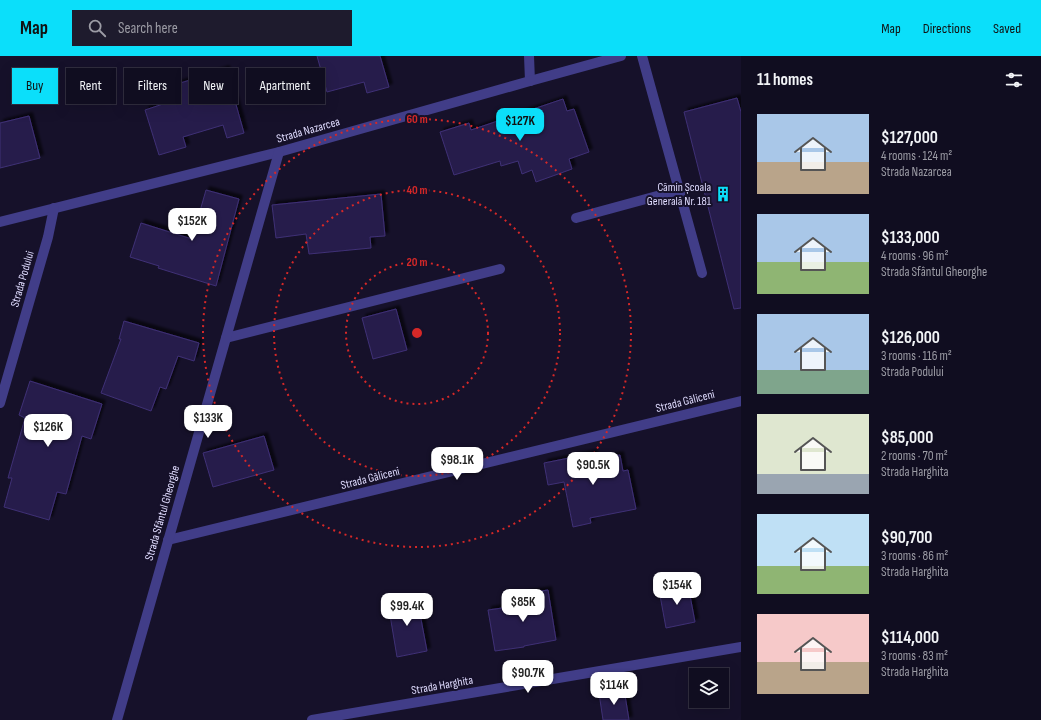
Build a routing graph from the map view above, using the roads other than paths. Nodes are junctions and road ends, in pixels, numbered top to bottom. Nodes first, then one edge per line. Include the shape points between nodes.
1 (529, 56) edge
2 (621, 56) edge
3 (642, 56) edge
4 (530, 81) junction
5 (279, 152) junction
6 (679, 190) junction
7 (54, 208) junction
8 (576, 218) dead end
9 (0, 222) edge
10 (500, 268) dead end
11 (702, 273) dead end
12 (226, 338) junction
13 (741, 401) edge
14 (0, 402) edge
15 (168, 540) junction
16 (741, 647) edge
17 (117, 720) edge
18 (312, 720) edge

1 - 4 street
2 - 4 street, Strada Nazarcea
3 - 6 street
4 - 5 street, Strada Nazarcea
5 - 7 street, Strada Nazarcea
5 - 12 street, Strada Sfântul Gheorghe
6 - 8 street
6 - 11 street
7 - 9 street, Strada Nazarcea
7 - 14 street, Strada Podului
10 - 12 street
12 - 15 street, Strada Sfântul Gheorghe
13 - 15 street, Strada Găliceni
15 - 17 street, Strada Sfântul Gheorghe
16 - 18 street, Strada Harghita

